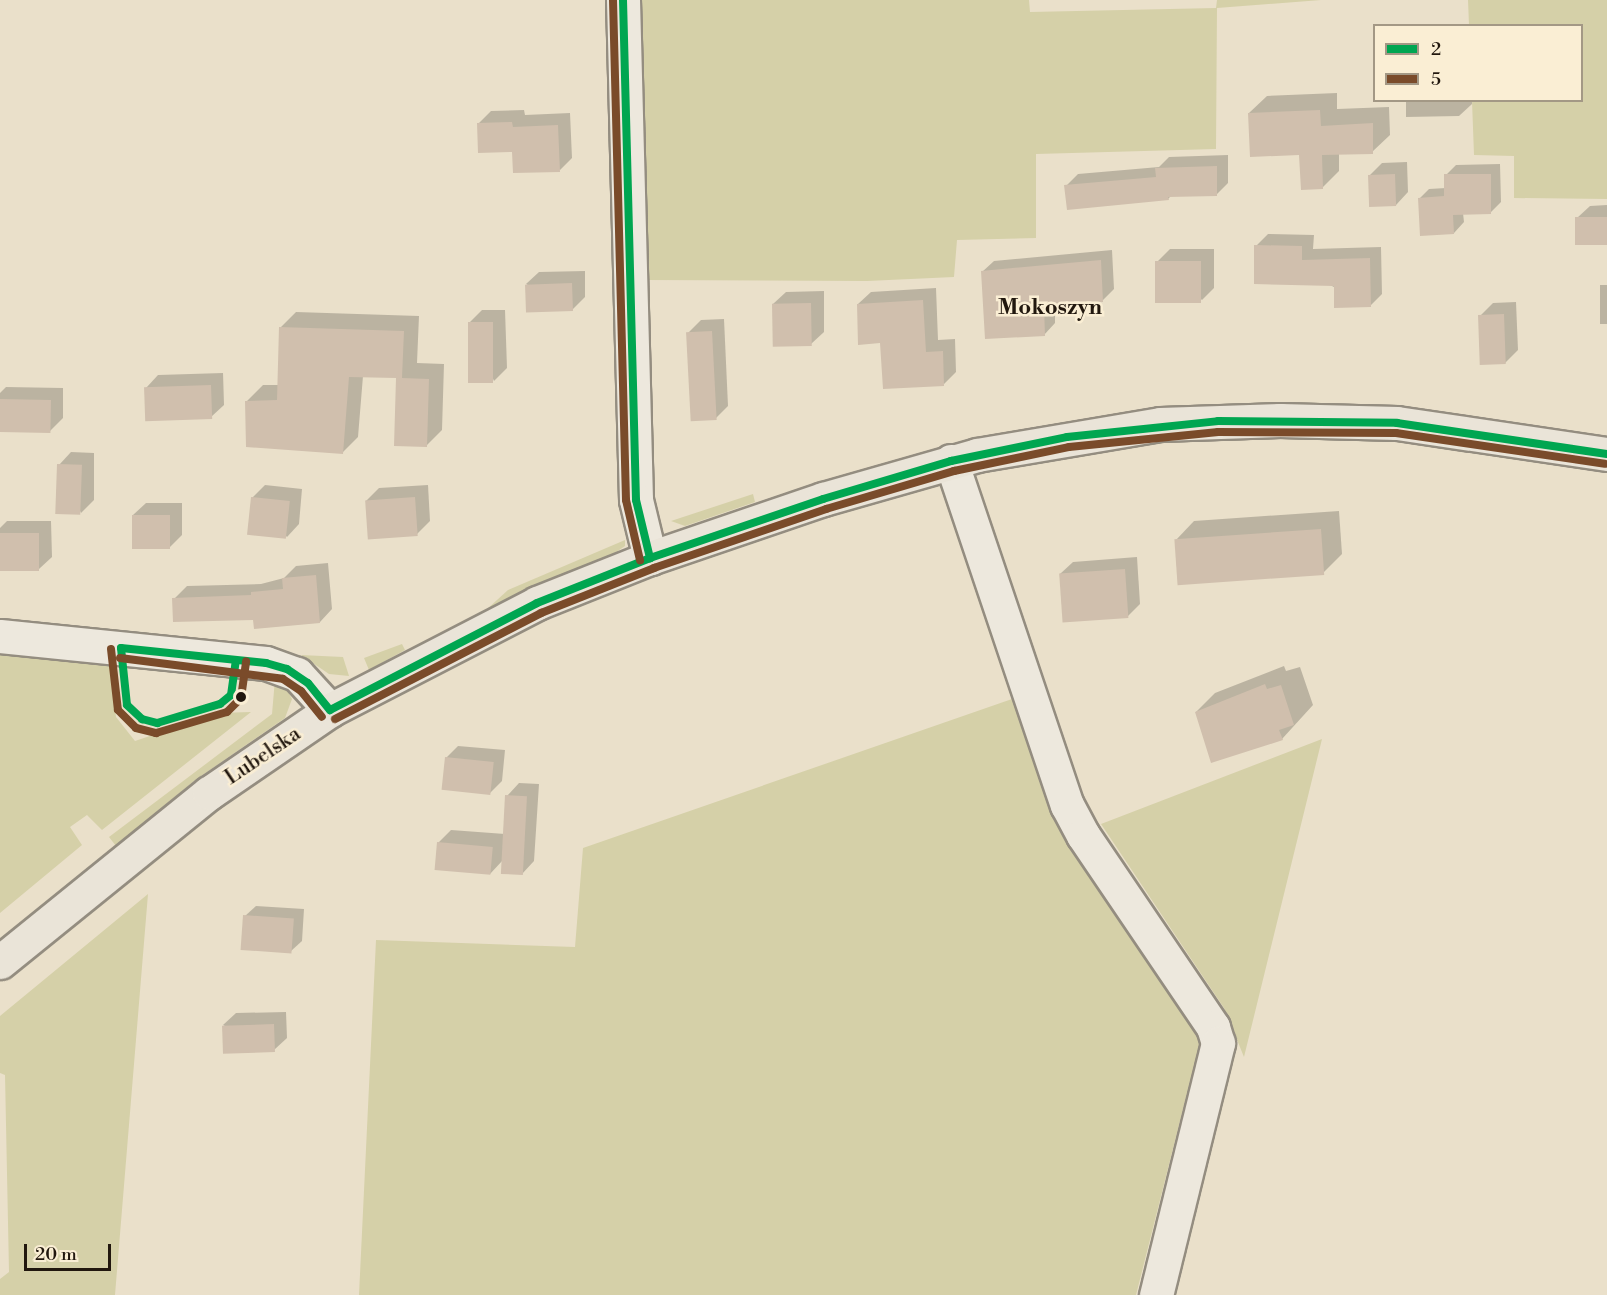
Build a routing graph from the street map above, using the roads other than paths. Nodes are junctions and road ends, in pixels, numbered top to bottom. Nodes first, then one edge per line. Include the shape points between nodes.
1 (623, 0) edge
2 (1607, 454) edge
3 (951, 461) junction
4 (650, 558) junction
5 (0, 636) edge
6 (330, 710) junction
7 (0, 962) edge
8 (1156, 1295) edge

1 - 4 street via 636,500
2 - 3 main road, Lubelska via 1397,423 1229,420 1160,424 1067,437
3 - 4 main road, Lubelska via 823,499
3 - 8 street via 1067,805 1083,835 1213,1027 1218,1043
4 - 6 main road, Lubelska via 537,603
5 - 6 street via 266,663 297,674
6 - 7 main road, Lubelska via 209,793

